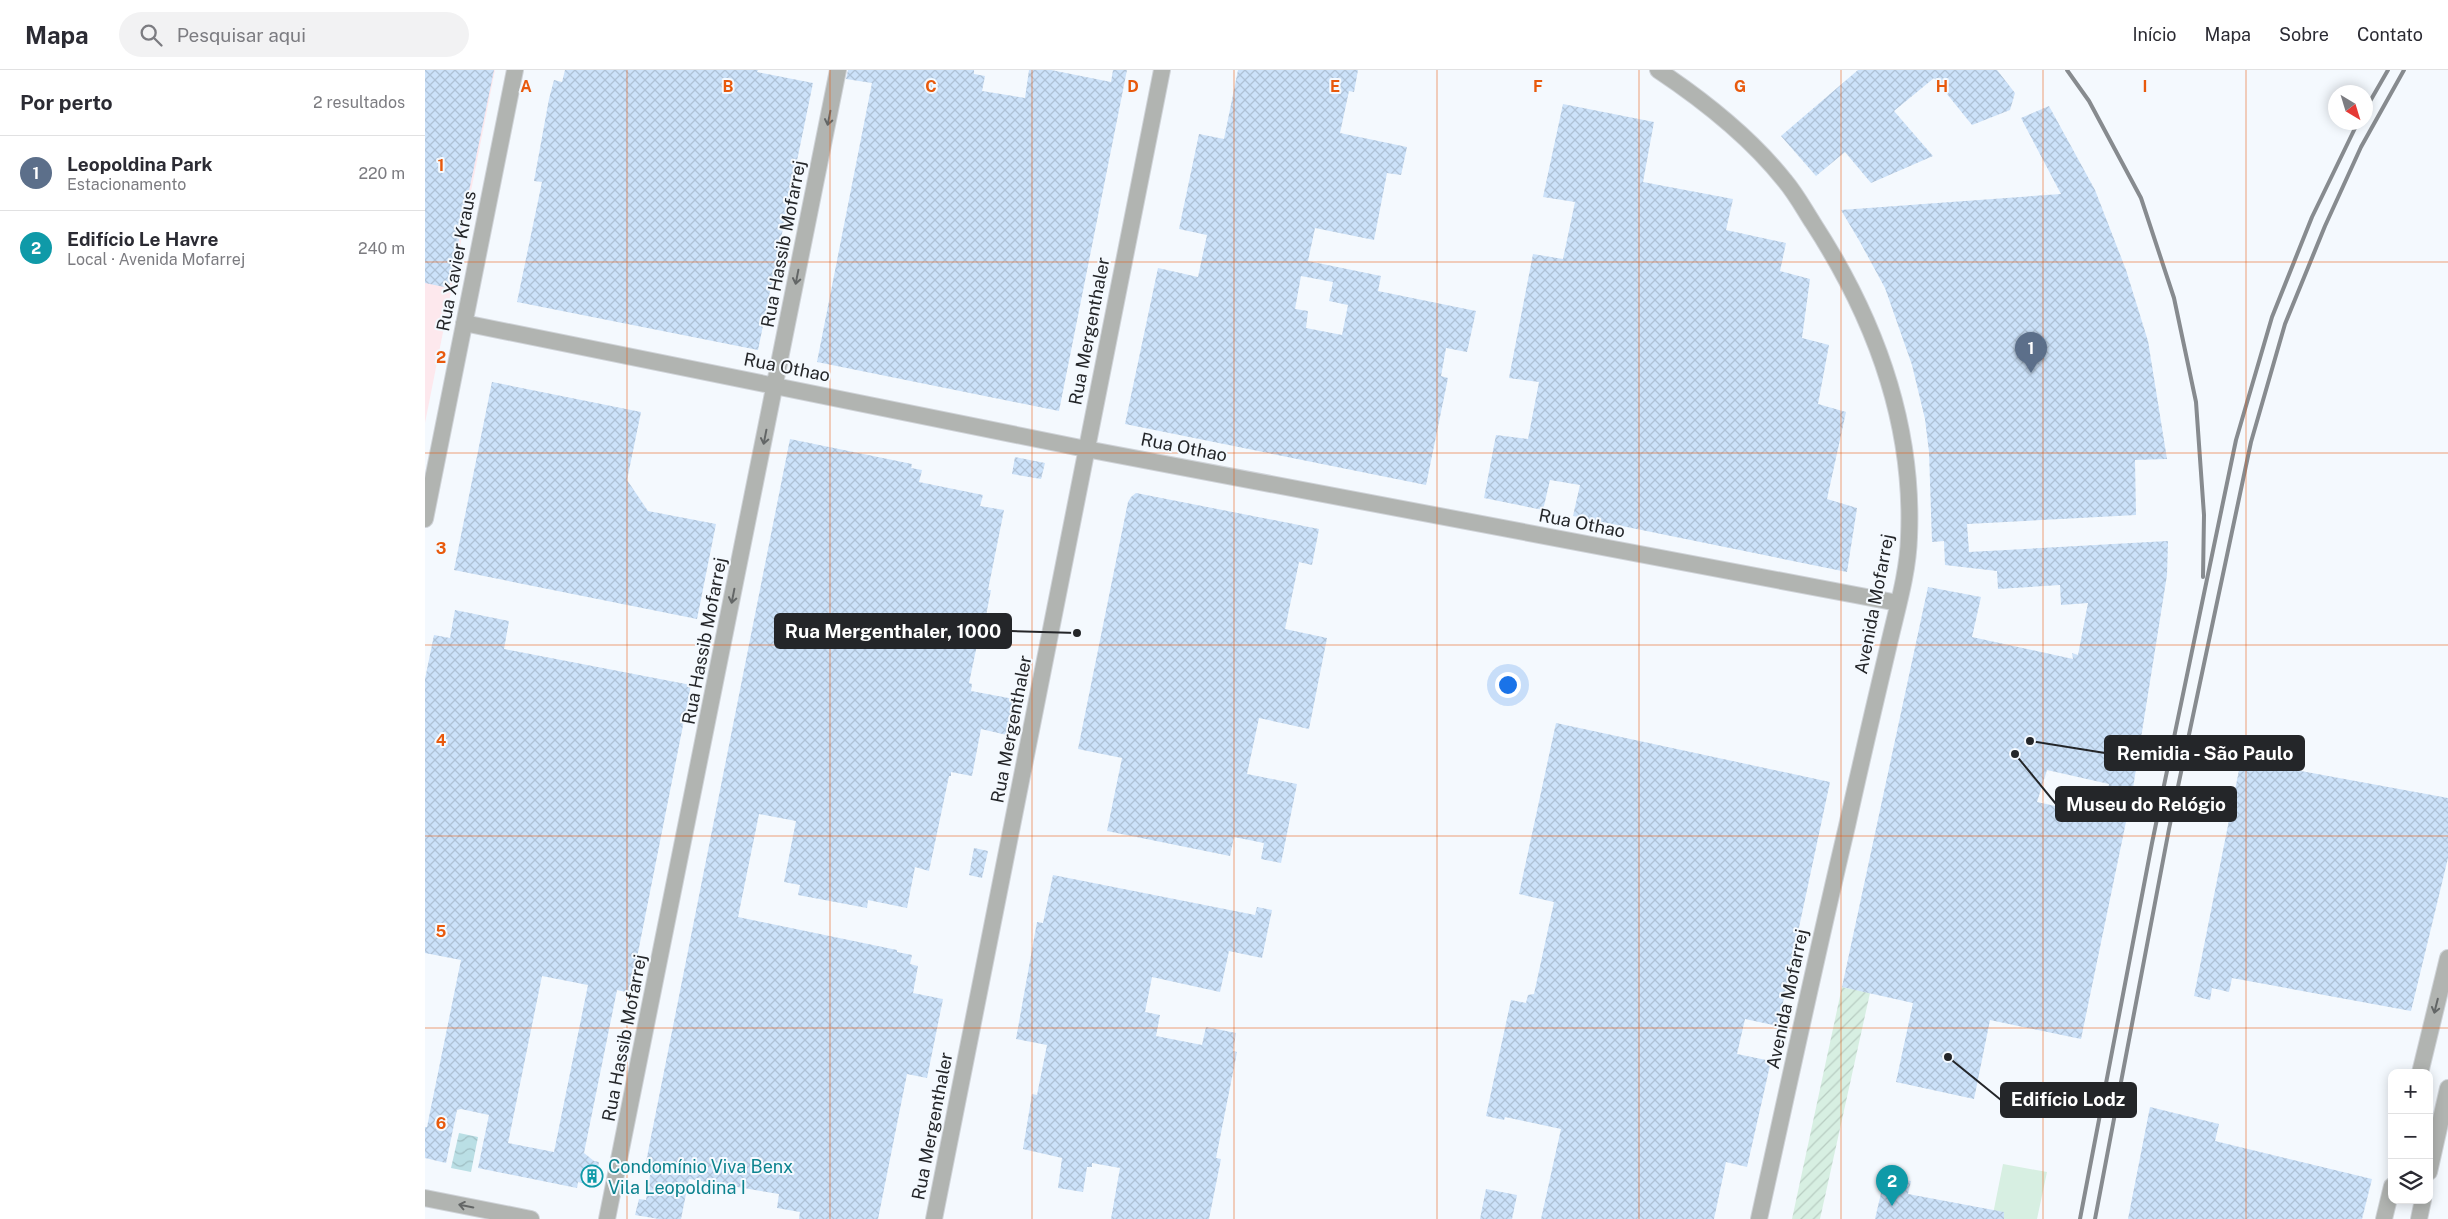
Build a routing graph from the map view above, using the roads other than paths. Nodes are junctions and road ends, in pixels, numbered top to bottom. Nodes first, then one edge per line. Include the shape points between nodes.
1 (515, 70) edge
2 (838, 70) edge
3 (1162, 70) edge
4 (1658, 70) edge
5 (464, 324) junction
6 (776, 386) junction
7 (1086, 449) junction
8 (425, 519) edge
9 (1898, 603) junction
10 (2448, 958) edge
11 (2421, 1069) edge
12 (2448, 1088) edge
13 (2432, 1159) edge
14 (425, 1198) edge
15 (2388, 1202) edge
16 (2422, 1204) edge
17 (531, 1219) edge
18 (607, 1219) edge
19 (934, 1219) edge
20 (1759, 1219) edge
21 (2384, 1219) edge
22 (2419, 1219) edge

1 - 5 street, Rua Xavier Kraus
2 -> 6 street, Rua Hassib Mofarrej
3 - 7 street, Rua Mergenthaler
4 - 9 street, Avenida Mofarrej via 1734,130 1786,182 1841,265 1861,308 1899,414 1907,470 1909,538
5 - 6 street, Rua Othao
5 - 8 street, Rua Xavier Kraus
6 - 7 street, Rua Othao
6 -> 18 street, Rua Hassib Mofarrej
7 - 9 street, Rua Othao
7 - 19 street, Rua Mergenthaler
9 - 20 street, Avenida Mofarrej
10 -> 11 street
12 - 13 street
17 -> 14 street
15 - 21 street
16 - 22 street

